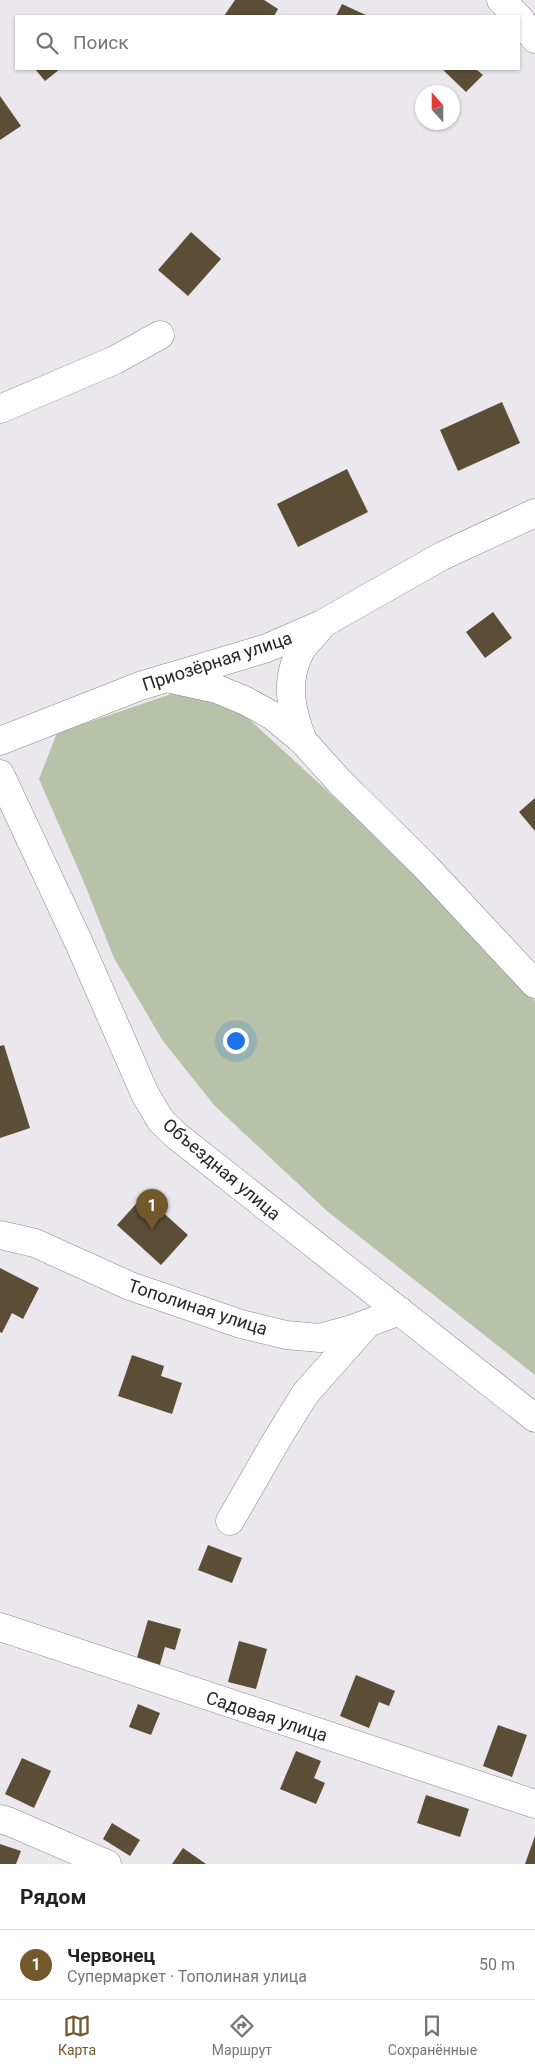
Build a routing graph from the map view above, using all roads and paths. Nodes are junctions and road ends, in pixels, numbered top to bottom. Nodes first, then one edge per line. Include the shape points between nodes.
1 (501, 0) edge
2 (516, 15) edge
3 (520, 20) edge
4 (535, 39) edge
5 (160, 335) dead end
6 (0, 409) edge
7 (535, 513) edge
8 (322, 624) junction
9 (166, 678) junction
10 (0, 741) edge
11 (303, 741) junction
12 (0, 774) edge
13 (535, 984) edge
14 (0, 1235) edge
15 (400, 1312) junction
16 (368, 1323) junction
17 (535, 1418) edge
18 (230, 1521) dead end
19 (0, 1627) edge
20 (535, 1804) edge
21 (0, 1820) edge
22 (107, 1864) edge

1 - 2 street
3 - 4 street
5 - 6 street via 115,360
7 - 8 street, Приозёрная улица via 442,556
8 - 9 street, Приозёрная улица via 267,648
8 - 11 street via 301,650 293,670 290,703
9 - 10 street, Приозёрная улица
9 - 11 street via 217,689 246,701 273,716
11 - 13 street
12 - 15 street, Объездная улица via 145,1094 161,1121
14 - 16 street, Тополиная улица via 36,1243 130,1286 241,1324 286,1335 320,1338
15 - 16 street, Тополиная улица
15 - 17 street, Объездная улица
16 - 18 street via 305,1394
19 - 20 street, Садовая улица
21 - 22 street

